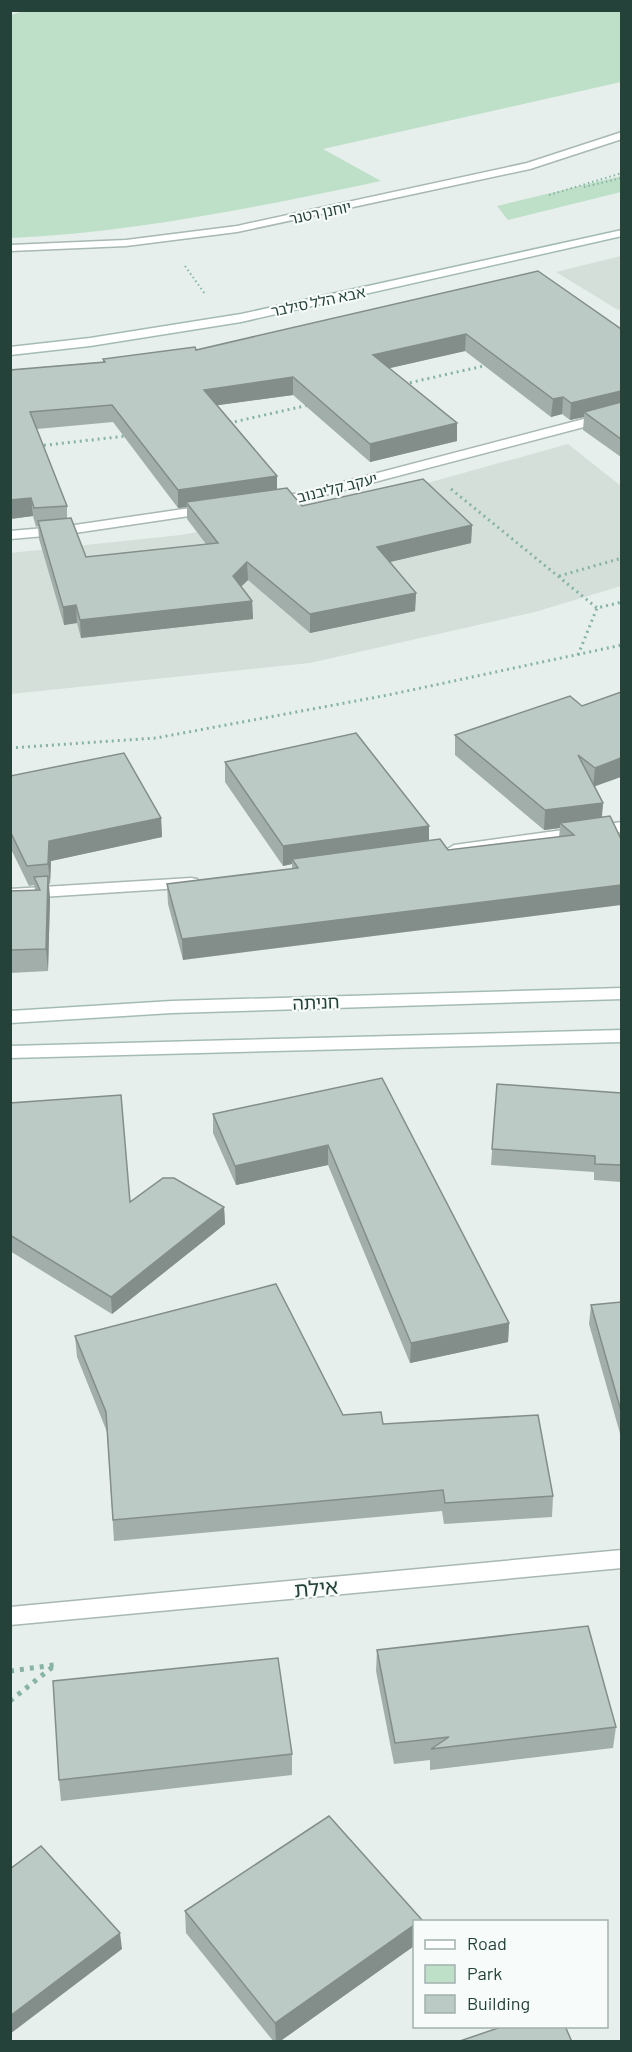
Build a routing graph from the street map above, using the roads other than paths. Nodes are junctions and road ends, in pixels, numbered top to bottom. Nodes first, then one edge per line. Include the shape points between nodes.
1 (621, 135) edge
2 (621, 233) edge
3 (10, 248) edge
4 (10, 351) edge
5 (621, 413) edge
6 (254, 503) edge
7 (219, 508) edge
8 (10, 535) edge
9 (621, 827) edge
10 (435, 852) edge
11 (212, 882) edge
12 (10, 894) edge
13 (621, 993) edge
14 (10, 1017) edge
15 (621, 1036) edge
16 (10, 1052) edge
17 (621, 1559) edge
18 (10, 1616) edge

1 - 3 street, יוחנן רטנר via 530,166 237,229 126,243
2 - 4 street, אבא הלל סילבר via 241,318
5 - 6 street, יעקב קליבנוב via 301,497
7 - 8 street
9 - 10 street
11 - 12 street
13 - 14 street, חניתה via 172,1007
15 - 16 street
17 - 18 street, אילת

